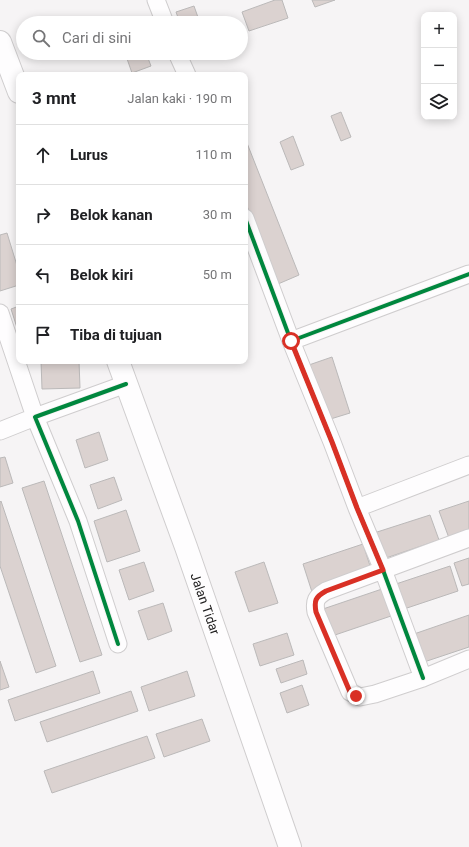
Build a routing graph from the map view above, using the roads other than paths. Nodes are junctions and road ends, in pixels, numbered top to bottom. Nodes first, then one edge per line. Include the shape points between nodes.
1 (156, 0) edge
2 (162, 16) edge
3 (0, 42) edge
4 (181, 60) edge
5 (186, 72) edge
6 (16, 84) edge
7 (248, 226) edge
8 (248, 258) edge
9 (263, 266) junction
10 (469, 274) edge
11 (0, 313) edge
12 (291, 341) junction
13 (16, 361) edge
14 (17, 364) edge
15 (119, 364) edge
16 (126, 384) junction
17 (35, 417) junction
18 (0, 431) edge
19 (469, 465) edge
20 (357, 508) junction
21 (469, 538) edge
22 (383, 570) junction
23 (118, 644) dead end
24 (469, 659) edge
25 (423, 678) junction
26 (290, 847) edge

1 - 2 street
3 - 6 main road
4 - 5 street
7 - 9 street
8 - 9 street
9 - 12 street
10 - 12 street
11 - 13 street
12 - 20 street
14 - 17 street
15 - 16 main road, Jalan Tidar
16 - 17 street
16 - 26 main road, Jalan Tidar via 186,547
17 - 18 street
17 - 23 street via 78,521
19 - 20 street
20 - 22 street
21 - 22 street
22 - 25 street
22 - 25 street via 320,594 315,603 316,612 350,692 364,697
24 - 25 street

